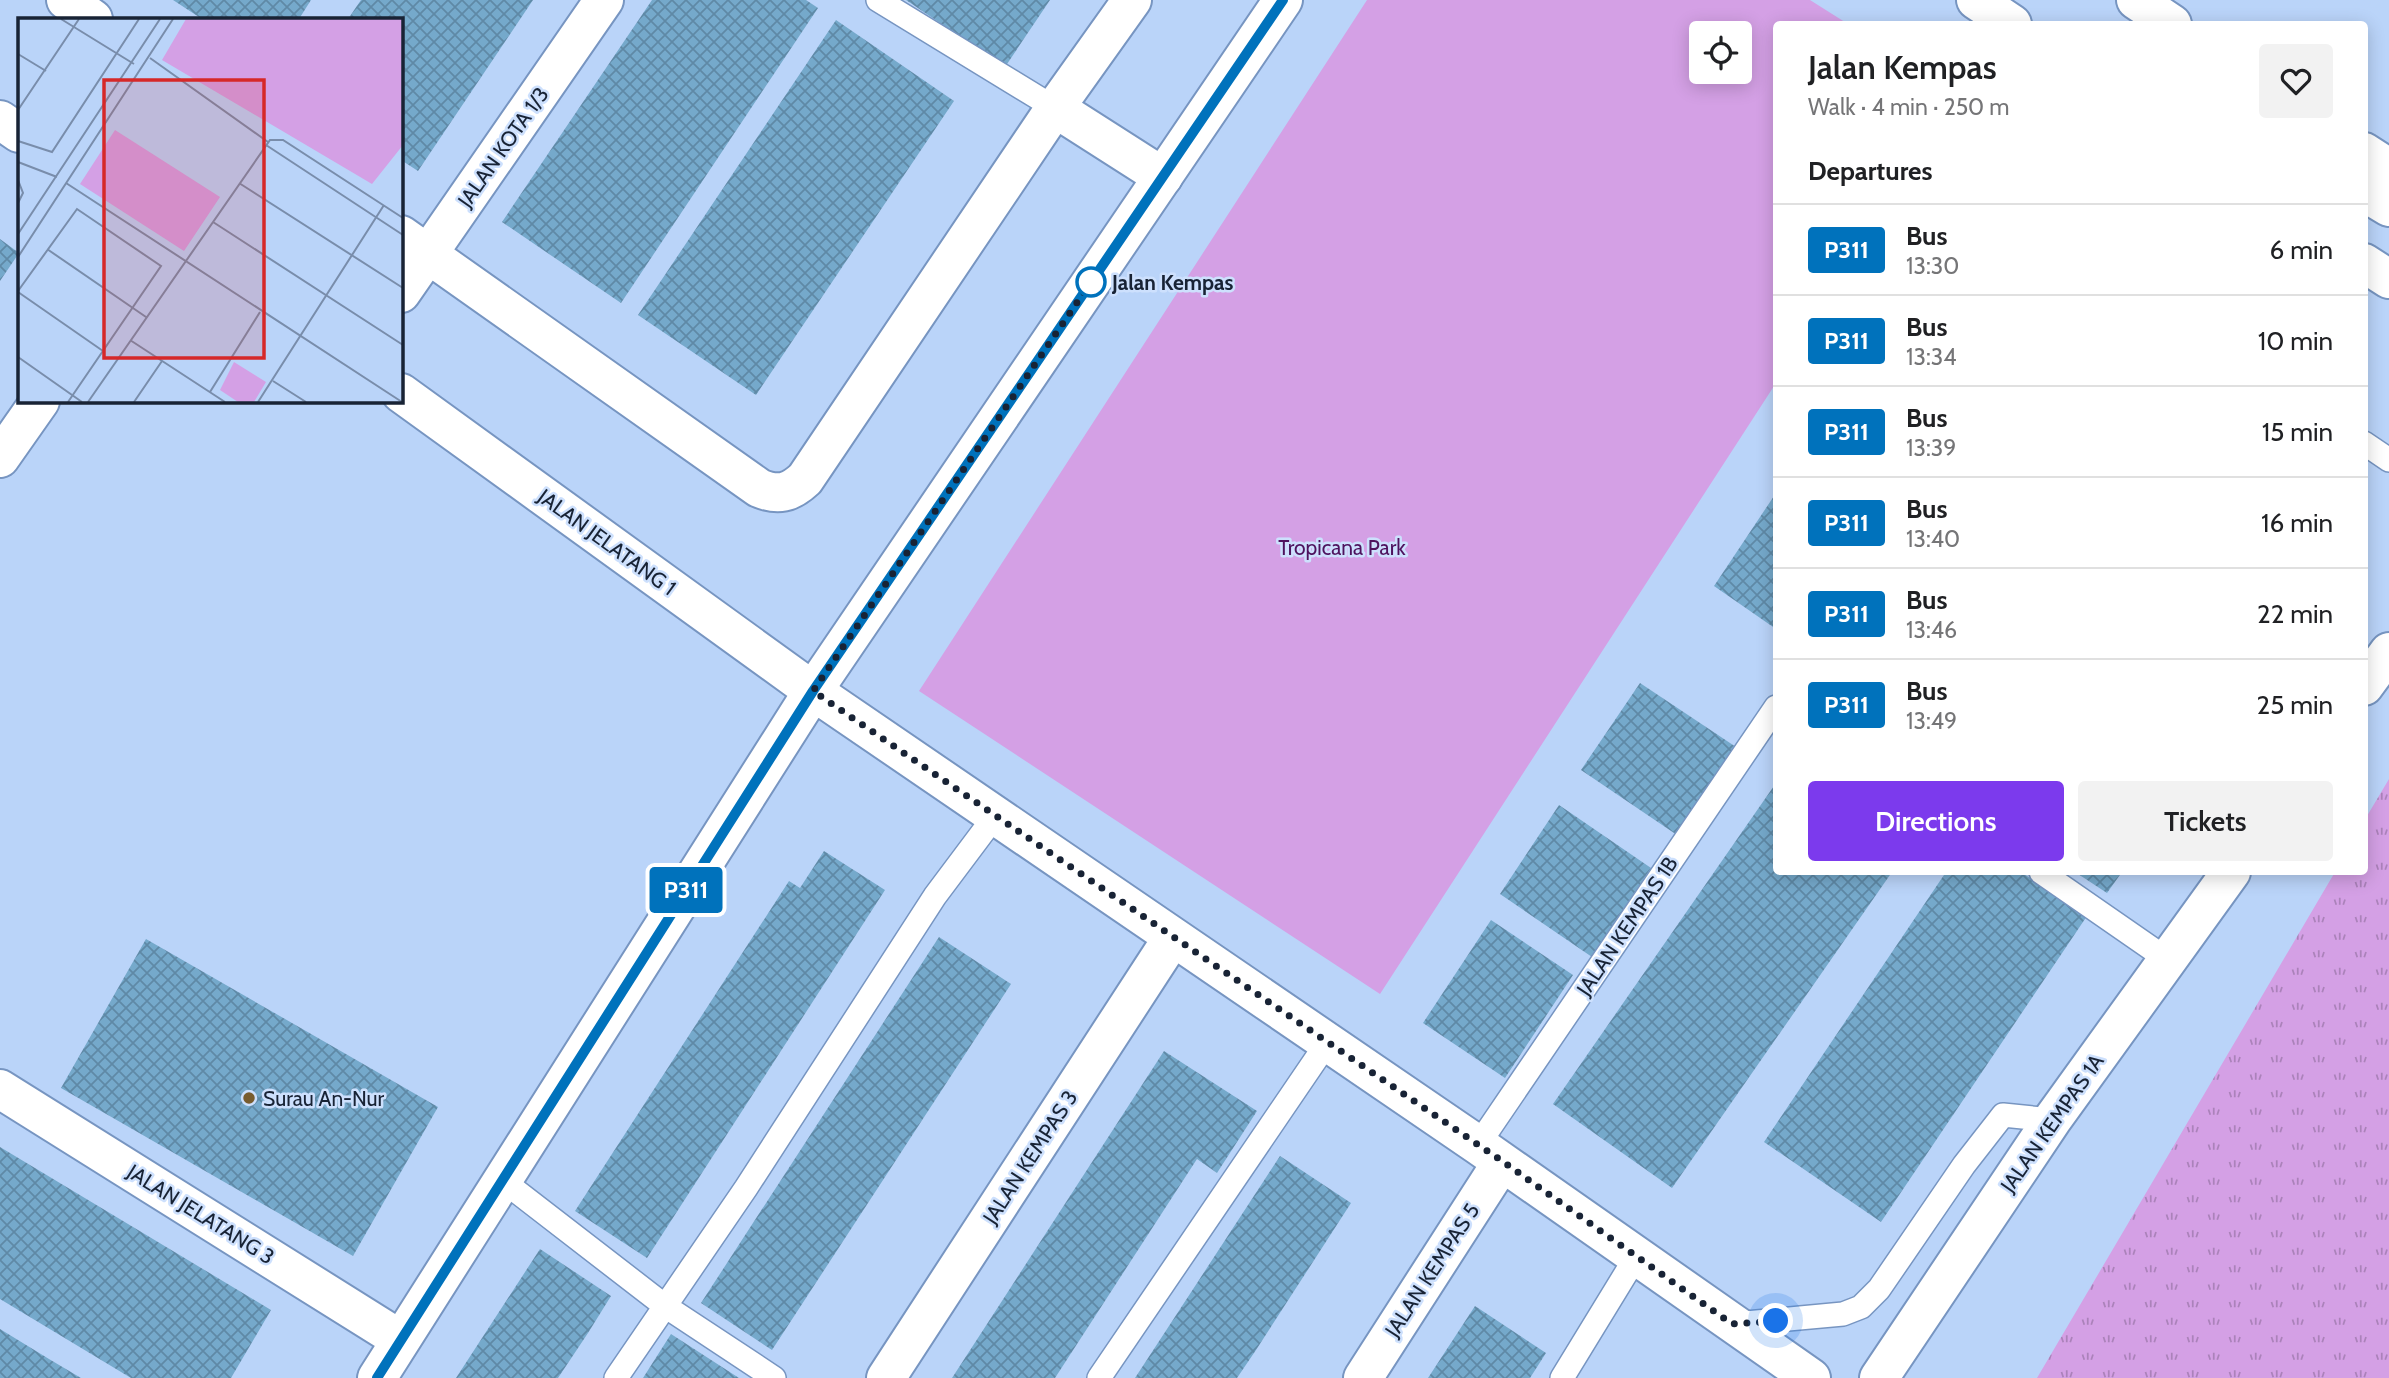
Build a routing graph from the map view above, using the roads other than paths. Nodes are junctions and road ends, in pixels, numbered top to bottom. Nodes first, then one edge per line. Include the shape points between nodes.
1 (66, 0) edge
2 (604, 0) edge
3 (878, 0) edge
4 (1132, 0) edge
5 (1283, 0) edge
6 (1976, 0) edge
7 (2136, 0) edge
8 (92, 18) edge
9 (2008, 21) edge
10 (2168, 21) edge
11 (1055, 107) junction
12 (0, 120) edge
13 (18, 132) edge
14 (2368, 155) edge
15 (2389, 168) edge
16 (1163, 177) junction
17 (2368, 194) edge
18 (2389, 207) edge
19 (414, 245) edge
20 (2368, 266) edge
21 (2389, 279) edge
22 (402, 289) edge
23 (402, 394) edge
24 (39, 402) edge
25 (2368, 446) edge
26 (0, 458) edge
27 (2389, 460) edge
28 (2389, 652) edge
29 (2368, 681) edge
30 (813, 691) junction
31 (1773, 712) edge
32 (995, 816) junction
33 (2045, 875) edge
34 (2229, 875) edge
35 (1173, 937) junction
36 (2168, 960) junction
37 (1327, 1043) junction
38 (0, 1089) edge
39 (2052, 1120) junction
40 (1490, 1153) junction
41 (502, 1180) junction
42 (1636, 1257) junction
43 (665, 1306) junction
44 (1732, 1324) junction
45 (401, 1340) junction
46 (377, 1378) edge
47 (616, 1378) edge
48 (774, 1378) edge
49 (886, 1378) edge
50 (1099, 1378) edge
51 (1363, 1378) edge
52 (1562, 1378) edge
53 (1811, 1378) edge
54 (1880, 1378) edge

1 - 8 street
2 - 19 street, JALAN KOTA 1/3
3 - 11 lane
4 - 11 street
5 - 16 street
6 - 9 street
7 - 10 street
11 - 16 street
11 - 19 street via 805,479 784,493 759,488
12 - 13 street
14 - 15 street
16 - 30 street
17 - 18 street
19 - 22 street, JALAN KOTA 1/3
20 - 21 street
23 - 30 street, JALAN JELATANG 1
24 - 26 street
25 - 27 lane
28 - 29 street
30 - 32 street, JALAN JELATANG 1
30 - 41 street
31 - 40 lane, JALAN KEMPAS 1B
32 - 35 street, JALAN JELATANG 1
32 - 43 lane via 935,896
33 - 36 lane
34 - 36 street, JALAN KEMPAS 1A
35 - 37 street, JALAN JELATANG 1
35 - 49 street, JALAN KEMPAS 3
36 - 39 street, JALAN KEMPAS 1A
37 - 40 street, JALAN JELATANG 1
37 - 50 lane
38 - 45 street, JALAN JELATANG 3
39 - 44 lane via 2003,1115 1879,1289 1861,1307 1820,1318
39 - 54 street, JALAN KEMPAS 1A
40 - 42 street, JALAN JELATANG 1
40 - 51 street, JALAN KEMPAS 5
41 - 43 lane
41 - 45 street
42 - 44 street, JALAN JELATANG 1
42 - 52 lane
43 - 47 lane
43 - 48 lane
44 - 53 street, JALAN JELATANG 1
45 - 46 street

